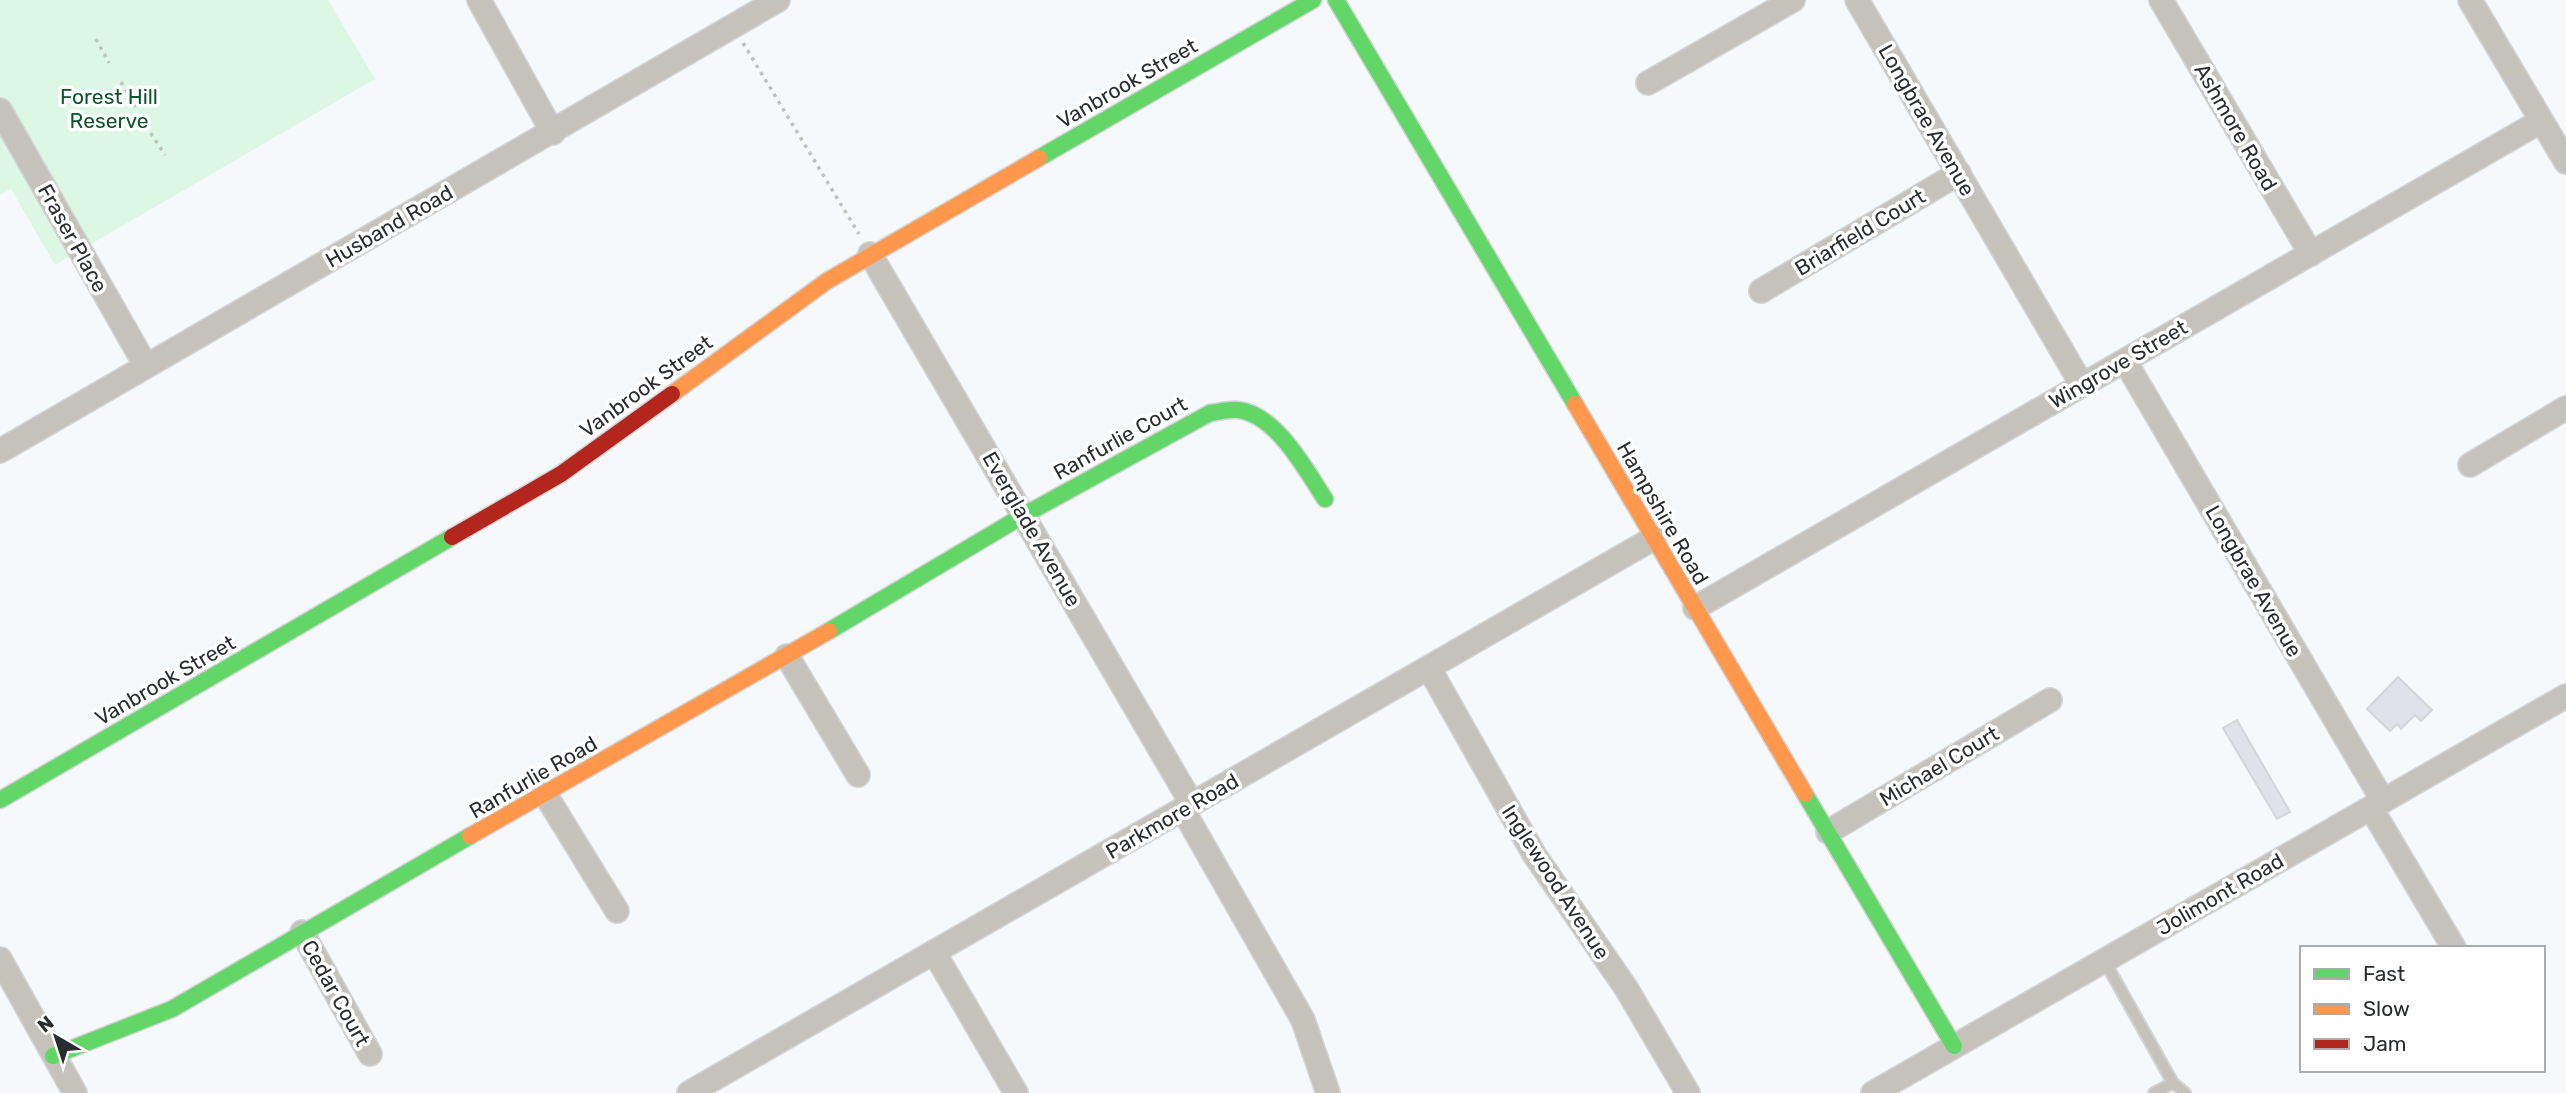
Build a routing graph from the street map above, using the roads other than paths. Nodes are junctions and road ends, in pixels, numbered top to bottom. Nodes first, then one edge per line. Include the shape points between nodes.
1 (479, 0) edge
2 (778, 0) edge
3 (1313, 0) edge
4 (1336, 0) edge
5 (1793, 0) edge
6 (1857, 0) edge
7 (2161, 0) edge
8 (2470, 0) edge
9 (1648, 83) dead end
10 (0, 110) edge
11 (2541, 121) junction
12 (553, 133) junction
13 (2566, 162) edge
14 (1959, 173) junction
15 (870, 254) junction
16 (2311, 254) junction
17 (1761, 291) dead end
18 (2125, 361) junction
19 (145, 366) junction
20 (2082, 385) junction
21 (2566, 408) edge
22 (0, 451) edge
23 (2470, 465) dead end
24 (1325, 499) dead end
25 (1024, 515) junction
26 (1654, 538) junction
27 (1695, 608) junction
28 (786, 656) junction
29 (1429, 668) junction
30 (2566, 696) edge
31 (2050, 700) dead end
32 (858, 775) dead end
33 (545, 794) junction
34 (0, 800) edge
35 (2377, 804) junction
36 (1187, 807) junction
37 (1828, 832) junction
38 (617, 911) dead end
39 (302, 932) junction
40 (2453, 946) edge
41 (934, 952) junction
42 (0, 959) edge
43 (2104, 960) junction
44 (1954, 1046) junction
45 (370, 1054) dead end
46 (53, 1056) junction
47 (2173, 1083) junction
48 (75, 1093) edge
49 (691, 1093) edge
50 (1016, 1093) edge
51 (1328, 1093) edge
52 (1688, 1093) edge
53 (1873, 1093) edge
54 (2154, 1093) edge
55 (2185, 1093) edge

1 - 12 street
2 - 12 street, Husband Road
3 - 15 street, Vanbrook Street
4 - 26 street, Hampshire Road
5 - 9 street
6 - 14 street, Longbrae Avenue
7 - 16 street, Ashmore Road
8 - 11 street
10 - 19 street, Fraser Place
11 - 13 street
11 - 16 street, Wingrove Street
12 - 19 street, Husband Road
14 - 17 street, Briarfield Court
14 - 20 street, Longbrae Avenue
15 - 25 street, Everglade Avenue
15 - 34 street, Vanbrook Street via 561,474
16 - 18 street, Wingrove Street
18 - 20 street, Wingrove Street
18 - 35 street, Longbrae Avenue
19 - 22 street, Husband Road
20 - 27 street, Wingrove Street
21 - 23 street
24 - 25 street, Ranfurlie Court via 1291,448 1261,417 1239,410 1210,413
25 - 28 street, Ranfurlie Road
25 - 36 street, Everglade Avenue
26 - 27 street, Hampshire Road
26 - 29 street, Parkmore Road
27 - 37 street, Hampshire Road
28 - 32 street
28 - 33 street, Ranfurlie Road
29 - 36 street, Parkmore Road
29 - 52 street, Inglewood Avenue via 1534,854 1626,988
30 - 35 street, Jolimont Road
31 - 37 street, Michael Court
33 - 38 street
33 - 39 street, Ranfurlie Road
35 - 40 street, Longbrae Avenue
35 - 43 street, Jolimont Road
36 - 41 street, Parkmore Road
36 - 51 street, Everglade Avenue via 1303,1020
37 - 44 street, Hampshire Road
39 - 45 street, Cedar Court
39 - 46 street, Ranfurlie Road via 172,1009
41 - 49 street, Parkmore Road
41 - 50 street
42 - 46 street
43 - 44 street, Jolimont Road
43 - 47 lane
44 - 53 street, Jolimont Road
46 - 48 street
47 - 54 lane
47 - 55 lane

